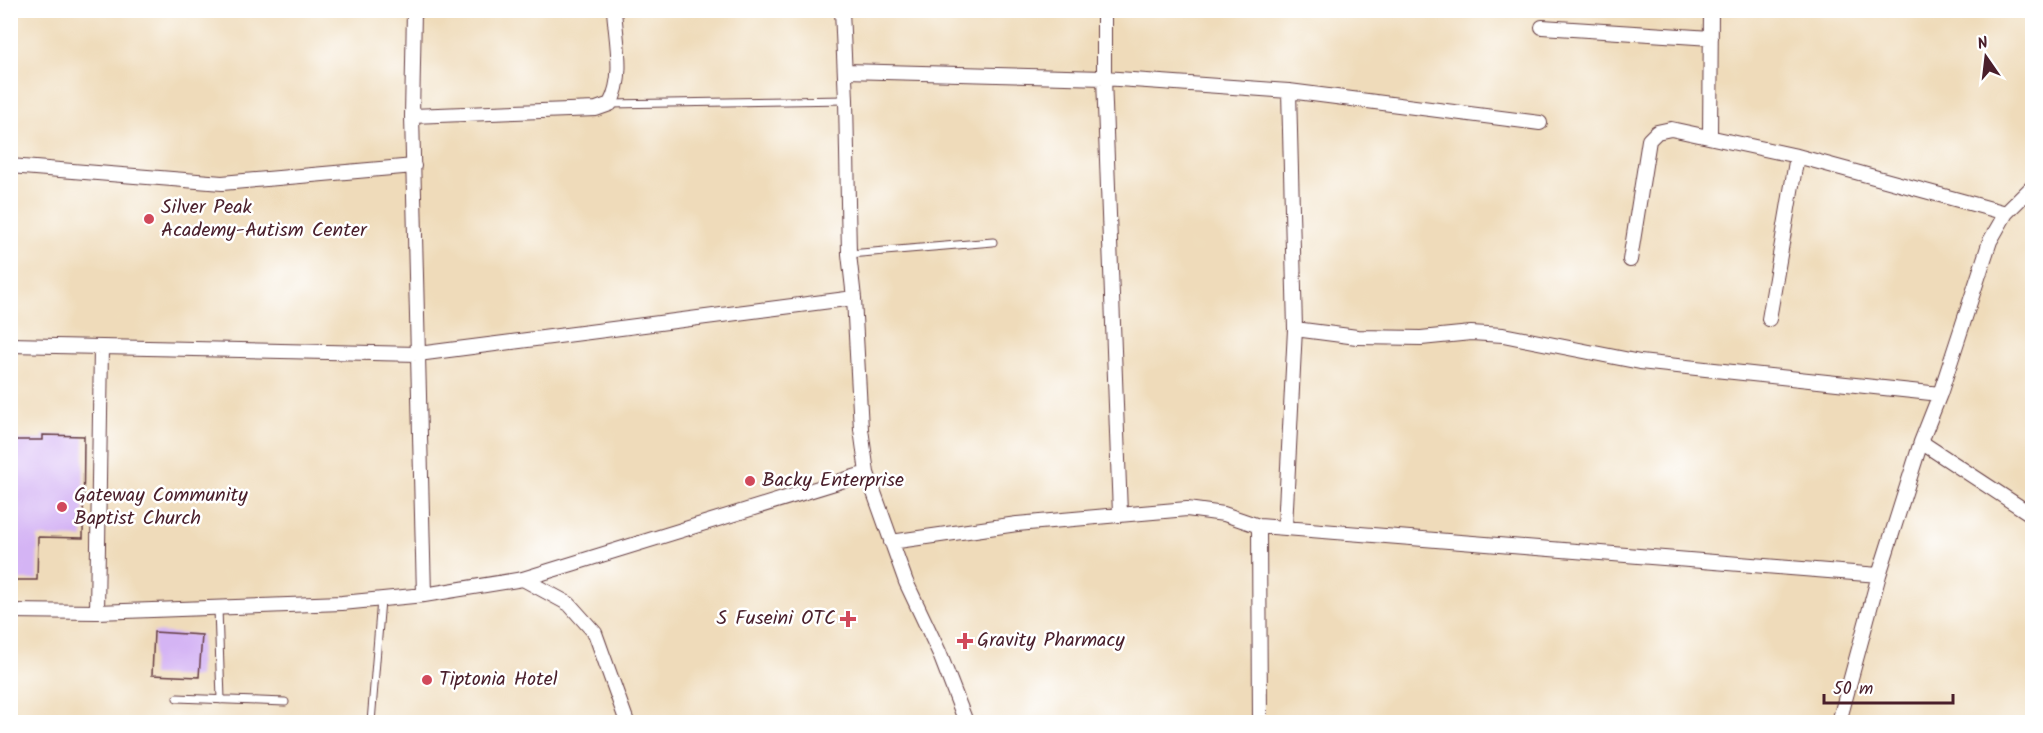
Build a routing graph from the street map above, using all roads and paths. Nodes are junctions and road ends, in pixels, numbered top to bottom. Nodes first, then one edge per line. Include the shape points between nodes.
1 (414, 10) edge
2 (614, 10) edge
3 (842, 10) edge
4 (1104, 10) edge
5 (1711, 10) edge
6 (1542, 27) dead end
7 (1711, 38) junction
8 (846, 70) junction
9 (1104, 78) junction
10 (1289, 91) junction
11 (846, 100) junction
12 (610, 104) junction
13 (412, 116) junction
14 (1540, 123) dead end
15 (1710, 136) junction
16 (1797, 156) junction
17 (10, 166) edge
18 (414, 166) junction
19 (2032, 187) edge
20 (2006, 213) junction
21 (993, 242) dead end
22 (849, 254) junction
23 (1630, 260) dead end
24 (854, 298) junction
25 (1769, 319) dead end
26 (1295, 328) junction
27 (10, 345) edge
28 (101, 348) junction
29 (418, 354) junction
30 (1940, 394) junction
31 (1921, 442) junction
32 (867, 473) junction
33 (1120, 514) junction
34 (2032, 515) edge
35 (1258, 526) junction
36 (1285, 527) junction
37 (891, 542) junction
38 (1879, 575) junction
39 (523, 579) junction
40 (424, 595) junction
41 (381, 600) junction
42 (218, 608) junction
43 (10, 611) edge
44 (97, 612) junction
45 (177, 698) dead end
46 (221, 700) junction
47 (285, 702) dead end
48 (371, 723) edge
49 (627, 723) edge
50 (966, 723) edge
51 (1260, 723) edge
52 (1839, 723) edge

1 - 13 street
2 - 12 street via 619,81
3 - 8 street
4 - 9 street
5 - 7 street
6 - 7 street
7 - 15 street
8 - 9 street
8 - 11 street
9 - 10 street
9 - 33 street
10 - 14 street
10 - 26 street
11 - 12 lane
11 - 22 street
12 - 13 street via 596,109
13 - 18 street
15 - 16 street
15 - 23 street via 1671,129 1657,132 1649,140
16 - 20 street
16 - 25 street
17 - 18 street via 222,183
18 - 29 street
19 - 20 street
20 - 30 street via 1990,241
21 - 22 lane
22 - 24 street
24 - 29 street
24 - 32 street
26 - 30 street via 1357,337 1503,335 1640,362
26 - 36 street
27 - 28 street
28 - 29 street
28 - 44 street
29 - 40 street
30 - 31 street
31 - 34 street
31 - 38 street
32 - 37 street
32 - 39 street
33 - 35 street via 1187,509 1224,514
33 - 37 street
35 - 36 street
35 - 51 street
36 - 38 street
37 - 50 street
38 - 52 street
39 - 40 street
39 - 49 street via 569,604 595,633
40 - 41 street
41 - 42 street
41 - 48 lane
42 - 44 street
42 - 46 lane
43 - 44 street
45 - 46 lane
46 - 47 lane

